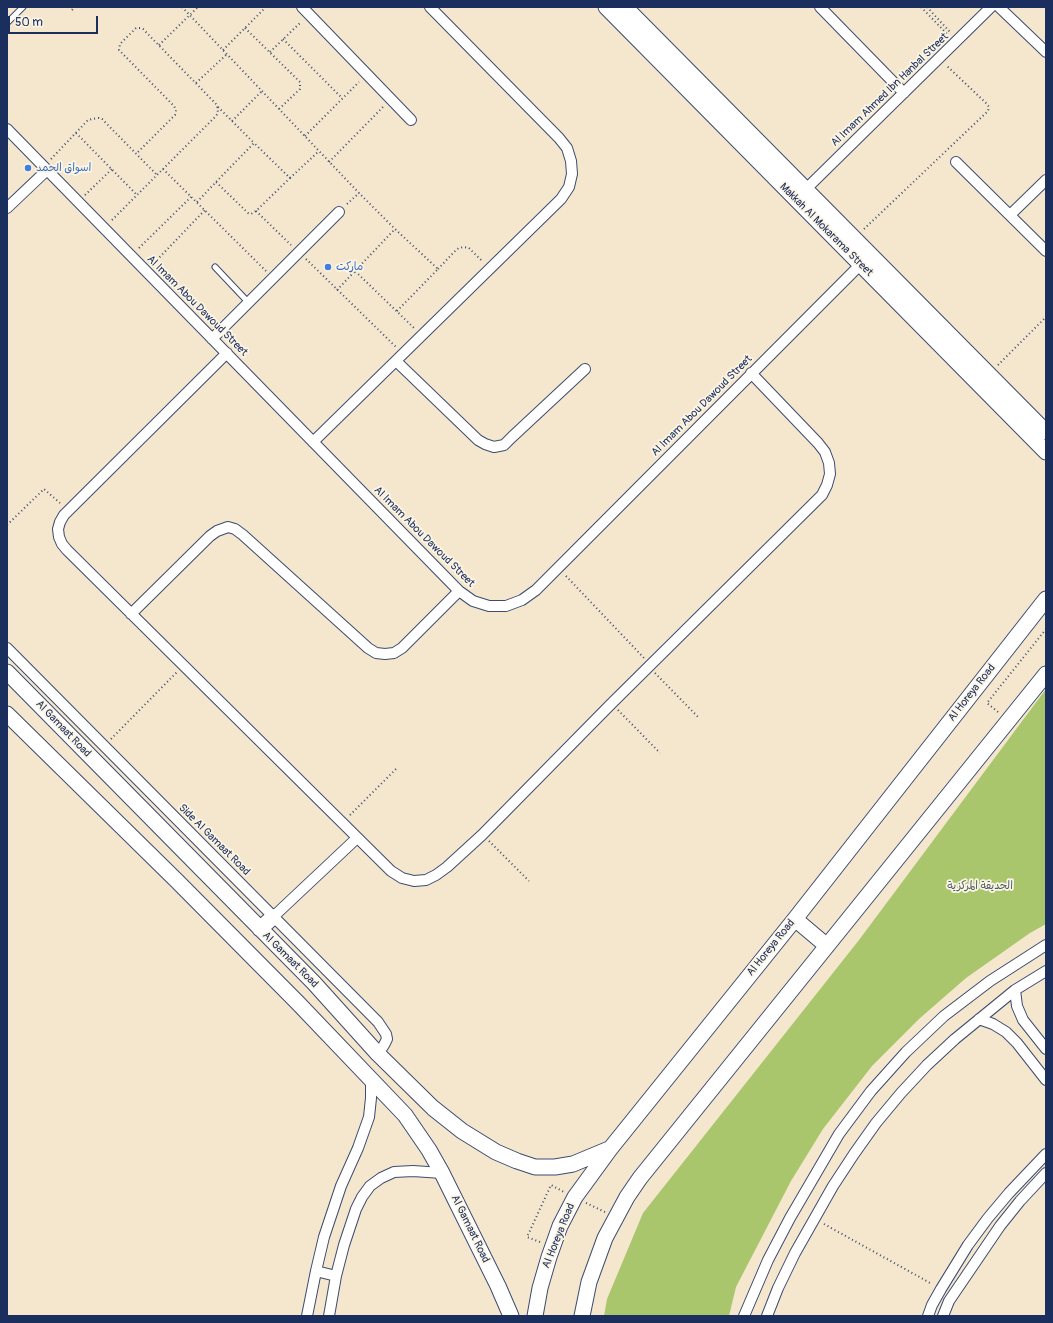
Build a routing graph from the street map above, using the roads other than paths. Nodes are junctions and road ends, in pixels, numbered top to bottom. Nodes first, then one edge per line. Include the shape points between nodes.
1 (23, 7) edge
2 (430, 7) edge
3 (606, 7) edge
4 (625, 7) edge
5 (820, 7) edge
6 (992, 7) edge
7 (999, 7) edge
8 (306, 11) edge
9 (7, 23) edge
10 (1046, 52) edge
11 (904, 93) junction
12 (706, 99) junction
13 (411, 120) dead end
14 (7, 129) edge
15 (956, 162) dead end
16 (45, 168) junction
17 (1046, 180) edge
18 (805, 190) junction
19 (7, 208) edge
20 (339, 212) road end
21 (1010, 216) junction
22 (1046, 251) edge
23 (860, 264) junction
24 (215, 267) dead end
25 (248, 302) junction
26 (212, 339) junction
27 (227, 353) junction
28 (396, 361) junction
29 (585, 369) dead end
30 (752, 373) junction
31 (1035, 428) edge
32 (313, 442) junction
33 (1046, 452) edge
34 (459, 591) junction
35 (1046, 599) edge
36 (131, 614) junction
37 (7, 648) edge
38 (7, 672) edge
39 (1046, 674) edge
40 (7, 714) edge
41 (357, 838) junction
42 (273, 917) junction
43 (795, 919) junction
44 (260, 930) junction
45 (1046, 945) edge
46 (827, 946) junction
47 (1046, 971) edge
48 (1015, 990) junction
49 (979, 1019) junction
50 (1046, 1049) edge
51 (378, 1054) junction
52 (360, 1069) junction
53 (371, 1080) junction
54 (1046, 1080) edge
55 (610, 1149) junction
56 (1046, 1154) edge
57 (442, 1173) junction
58 (1046, 1173) edge
59 (968, 1245) junction
60 (981, 1254) junction
61 (316, 1271) junction
62 (336, 1276) junction
63 (307, 1316) edge
64 (329, 1316) edge
65 (511, 1316) edge
66 (534, 1316) edge
67 (582, 1316) edge
68 (744, 1316) edge
69 (767, 1316) edge
70 (928, 1316) edge
71 (943, 1316) edge

1 - 9 lane
2 - 28 street via 567,148 572,174 569,187 562,199
3 - 12 main road, Makkah Al Mokarama Street
4 - 12 main road, Makkah Al Mokarama Street
5 - 11 street
6 - 11 street, Al Imam Ahmed Ibn Hanbal Street
7 - 10 street
8 - 13 street
11 - 18 street, Al Imam Ahmed Ibn Hanbal Street
12 - 18 main road, Makkah Al Mokarama Street
12 - 23 main road, Makkah Al Mokarama Street
14 - 16 street, Al Imam Abou Dawoud Street
15 - 21 street
16 - 19 street
16 - 26 street, Al Imam Abou Dawoud Street
17 - 21 street
18 - 31 main road, Makkah Al Mokarama Street via 989,375
20 - 25 street
21 - 22 street
23 - 30 street, Al Imam Abou Dawoud Street
23 - 31 main road, Makkah Al Mokarama Street
24 - 25 lane
25 - 26 street
26 - 27 street, Al Imam Abou Dawoud Street
27 - 32 street, Al Imam Abou Dawoud Street
27 - 36 street via 68,511 60,522 58,537 62,544
28 - 29 street via 478,440 494,446 508,441
28 - 32 street
30 - 34 street, Al Imam Abou Dawoud Street via 536,590 522,600 506,606 489,606 473,601
30 - 41 street via 825,452 830,474 822,495 447,867 426,880 402,878 391,871
31 - 33 main road, Makkah Al Mokarama Street
32 - 34 street, Al Imam Abou Dawoud Street
34 - 36 street via 402,648 394,653 376,653 243,535 228,527 210,536
35 - 43 main road, Al Horeya Road
36 - 41 street
37 - 42 street, Side Al Gamaat Road
38 - 44 main road, Al Gamaat Road
39 - 46 main road
40 - 52 main road, Al Gamaat Road via 298,1003
41 - 42 street
42 - 44 main road
42 - 51 street, Side Al Gamaat Road via 382,1028 387,1039
43 - 46 main road
43 - 55 main road, Al Horeya Road
44 - 51 main road, Al Gamaat Road via 314,983
45 - 68 street via 944,1016 870,1091 839,1134 794,1211 768,1260
46 - 67 main road via 640,1178 616,1217 597,1260 589,1282
47 - 48 street
48 - 49 street
48 - 50 street via 1017,1006 1023,1020
49 - 54 street via 1006,1032
49 - 69 street via 927,1065 876,1123 814,1219 778,1288
51 - 52 main road
51 - 55 main road, Al Gamaat Road via 433,1108 462,1131 496,1152 517,1161 535,1167 555,1167 573,1164
52 - 53 main road, Al Gamaat Road
53 - 57 main road, Al Gamaat Road via 405,1115
53 - 61 street via 369,1117 341,1186
55 - 66 main road, Al Horeya Road via 575,1197 560,1226 549,1256
56 - 59 street via 1009,1192
57 - 62 street via 394,1172 370,1186 356,1210
57 - 65 main road, Al Gamaat Road
58 - 60 street via 1020,1201
59 - 60 street
59 - 70 street
60 - 71 street via 949,1301
61 - 62 street
61 - 63 street
62 - 64 street

